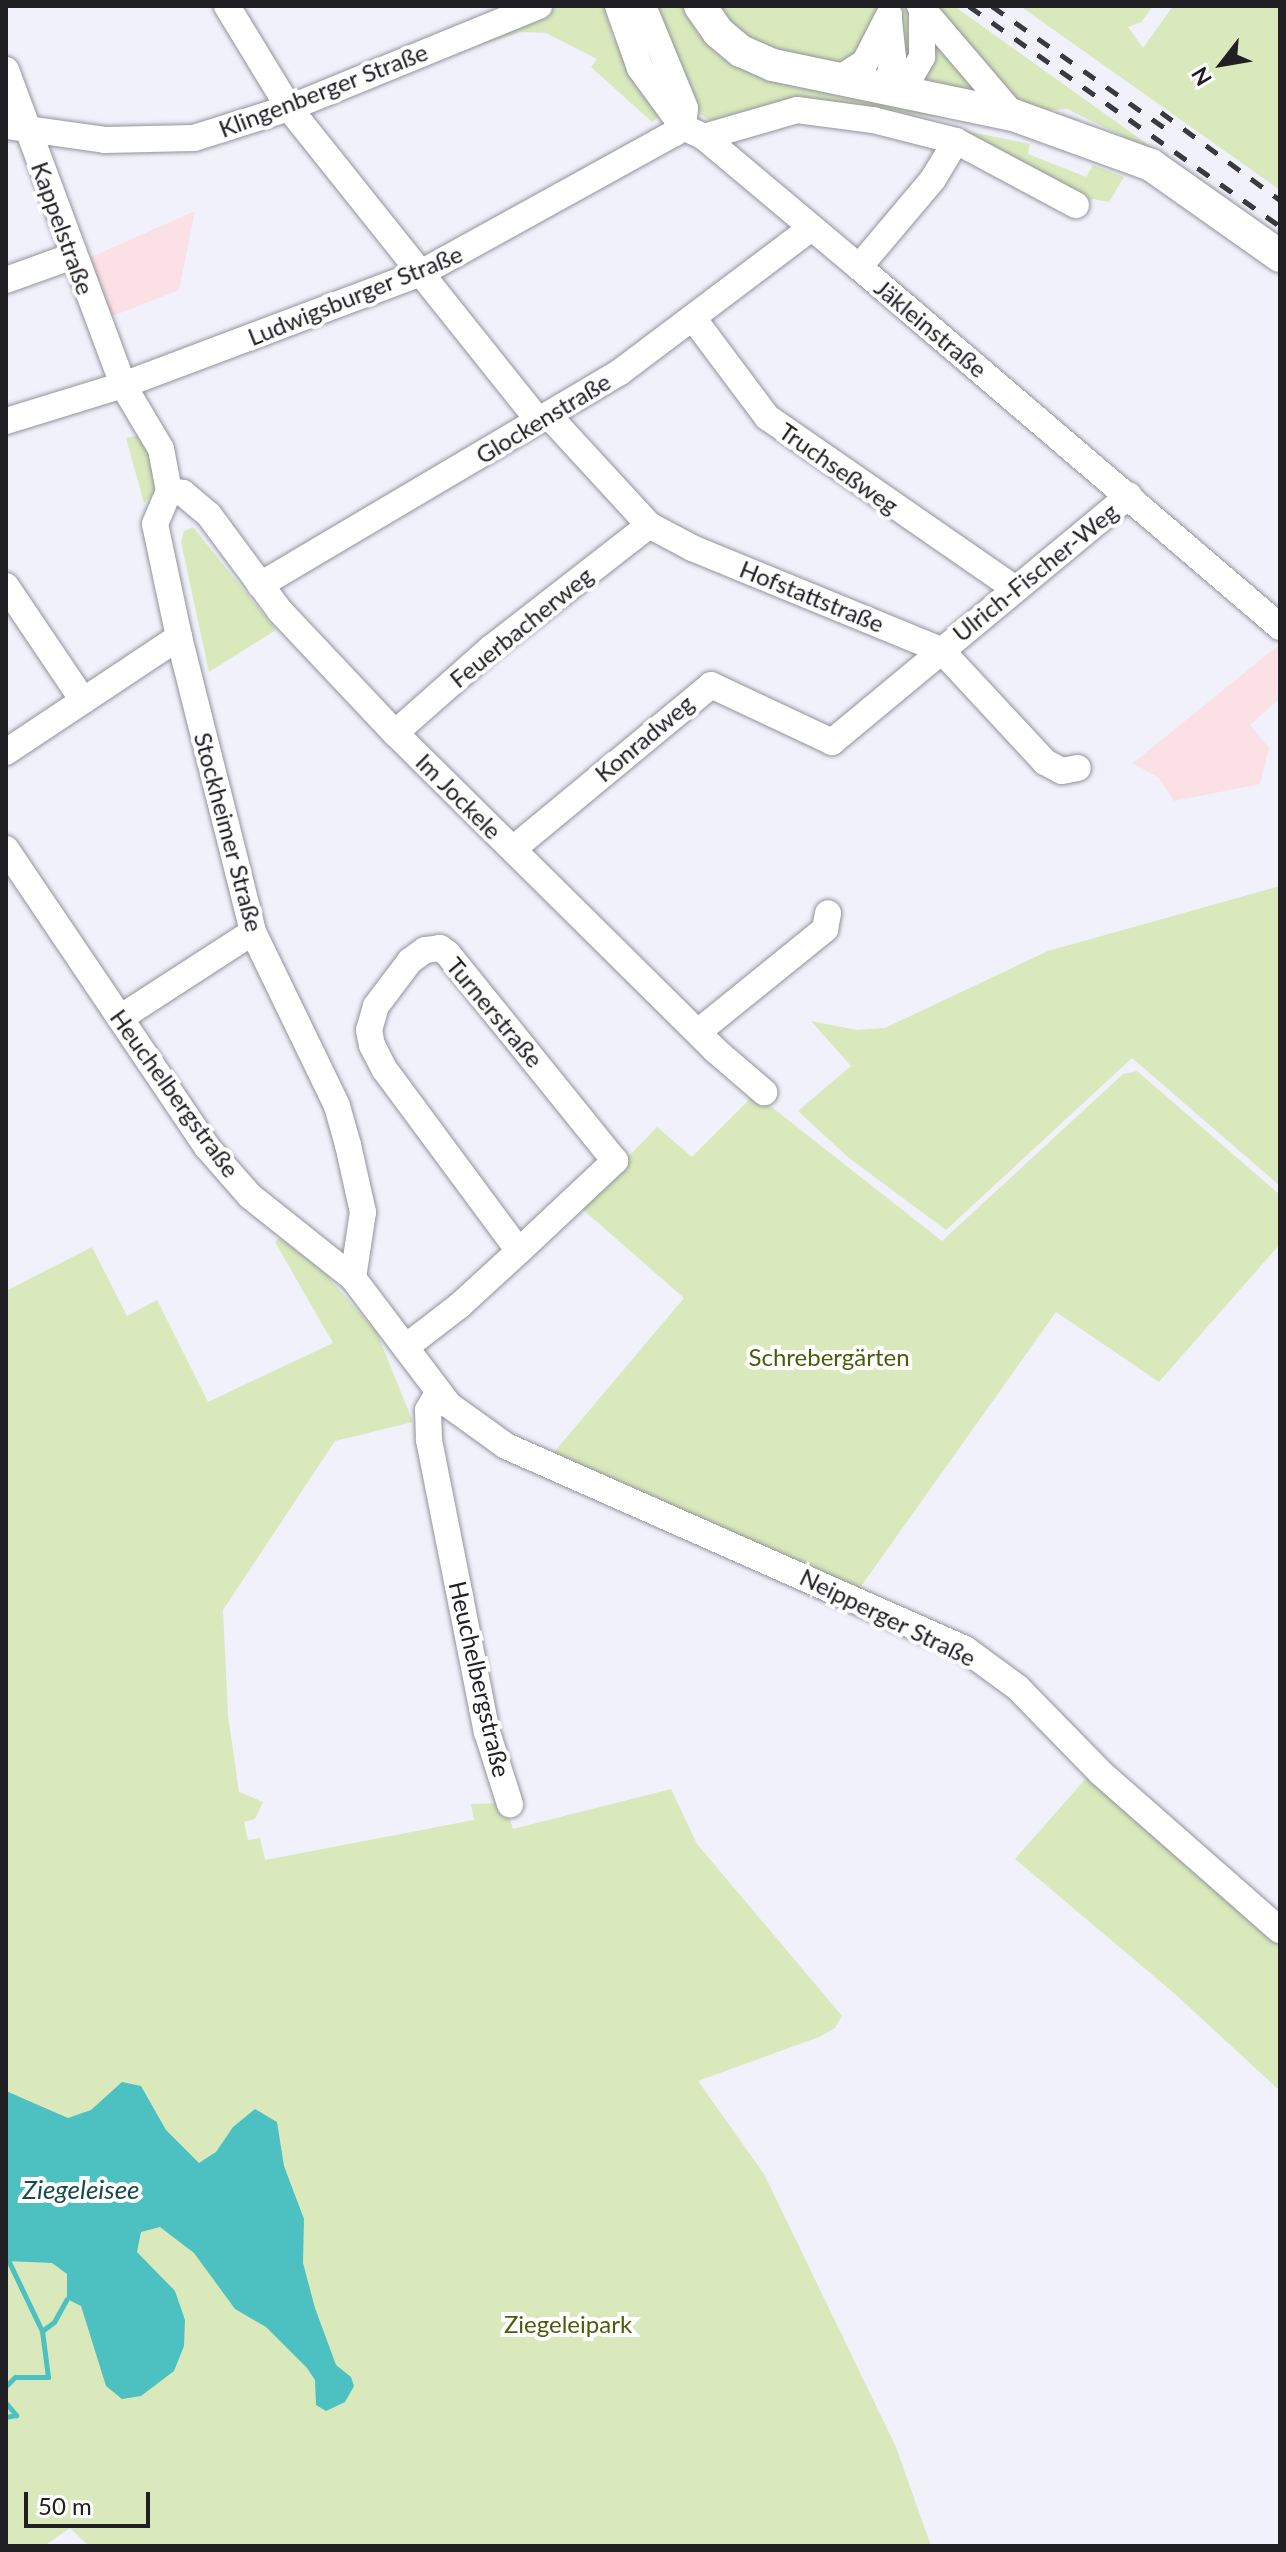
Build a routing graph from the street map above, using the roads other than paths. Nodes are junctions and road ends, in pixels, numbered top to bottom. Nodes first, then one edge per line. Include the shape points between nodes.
1 (227, 6) edge
2 (539, 6) edge
3 (618, 6) edge
4 (643, 6) edge
5 (655, 6) edge
6 (700, 6) edge
7 (921, 7) edge
8 (886, 11) edge
9 (497, 13) edge
10 (657, 34) junction
11 (6, 70) edge
12 (836, 81) junction
13 (894, 92) junction
14 (289, 108) junction
15 (1013, 115) junction
16 (16, 128) edge
17 (693, 132) junction
18 (956, 141) junction
19 (1076, 205) dead end
20 (811, 228) junction
21 (73, 256) junction
22 (1280, 256) edge
23 (859, 267) junction
24 (421, 273) junction
25 (6, 280) edge
26 (693, 318) junction
27 (123, 385) junction
28 (543, 418) junction
29 (6, 421) edge
30 (169, 491) junction
31 (1129, 495) junction
32 (649, 525) junction
33 (260, 585) junction
34 (6, 586) edge
35 (1014, 588) junction
36 (1280, 627) edge
37 (179, 637) junction
38 (941, 650) junction
39 (83, 700) junction
40 (395, 733) junction
41 (6, 752) edge
42 (1078, 768) dead end
43 (6, 849) edge
44 (513, 849) junction
45 (828, 913) dead end
46 (253, 932) junction
47 (120, 1018) junction
48 (698, 1032) junction
49 (764, 1092) dead end
50 (519, 1251) junction
51 (353, 1278) junction
52 (407, 1346) junction
53 (438, 1393) junction
54 (510, 1804) dead end
55 (1280, 1930) edge

1 - 14 street, Hofstattstraße
2 - 9 street, Klingenberger Straße
3 - 17 street, Jäkleinstraße via 640,68
4 - 10 street
5 - 10 street
6 - 12 main road via 718,32 741,51
7 - 13 street via 922,57
7 - 15 street
8 - 12 street via 865,62
8 - 13 street
9 - 14 street, Klingenberger Straße
10 - 17 street
11 - 16 street, Kappelstraße
12 - 13 main road
13 - 15 main road
14 - 16 street, Klingenberger Straße via 172,141 105,140
14 - 24 street, Hofstattstraße
15 - 22 main road via 1151,165
16 - 21 street, Kappelstraße
17 - 18 street, Ludwigsburger Straße via 797,110 873,120
17 - 20 street, Jäkleinstraße
17 - 24 street, Ludwigsburger Straße
18 - 19 street, Ludwigsburger Straße
18 - 23 street via 933,179
20 - 23 street, Jäkleinstraße
20 - 26 street, Glockenstraße
21 - 25 street
21 - 27 street, Kappelstraße
23 - 31 street, Jäkleinstraße
24 - 27 street, Ludwigsburger Straße
24 - 28 street, Hofstattstraße
26 - 28 street, Glockenstraße via 620,372
26 - 35 street, Truchseßweg via 767,417
27 - 29 street, Ludwigsburger Straße
27 - 30 street via 161,449
28 - 32 street, Hofstattstraße
28 - 33 street, Glockenstraße
30 - 33 street, Im Jockele via 183,493 209,515
30 - 37 street, Stockheimer Straße via 155,524
31 - 35 street, Ulrich-Fischer-Weg
31 - 36 street, Jäkleinstraße
32 - 38 street, Hofstattstraße via 692,548
32 - 40 street, Feuerbacherweg via 490,649
33 - 40 street, Im Jockele
34 - 39 street
35 - 38 street, Ulrich-Fischer-Weg
37 - 39 street
37 - 46 street, Stockheimer Straße
38 - 42 street, Hofstattstraße via 1045,762 1062,771
38 - 44 street, Konradweg via 832,742 722,687 701,690
39 - 41 street
40 - 44 street, Im Jockele
43 - 47 street, Heuchelbergstraße
44 - 48 street, Im Jockele
45 - 48 street via 825,929
46 - 47 street
46 - 51 street, Stockheimer Straße via 337,1106 363,1212
47 - 51 street, Heuchelbergstraße via 207,1147 250,1196
48 - 49 street, Im Jockele
50 - 50 street, Turnerstraße via 615,1156 448,954 425,950 410,961 376,1006 369,1030 372,1045
50 - 52 street, Turnerstraße
51 - 52 street, Heuchelbergstraße
52 - 53 street, Heuchelbergstraße
53 - 54 street, Heuchelbergstraße via 428,1410 429,1440 487,1732
53 - 55 street, Neipperger Straße via 506,1446 965,1649 1018,1688 1101,1773

